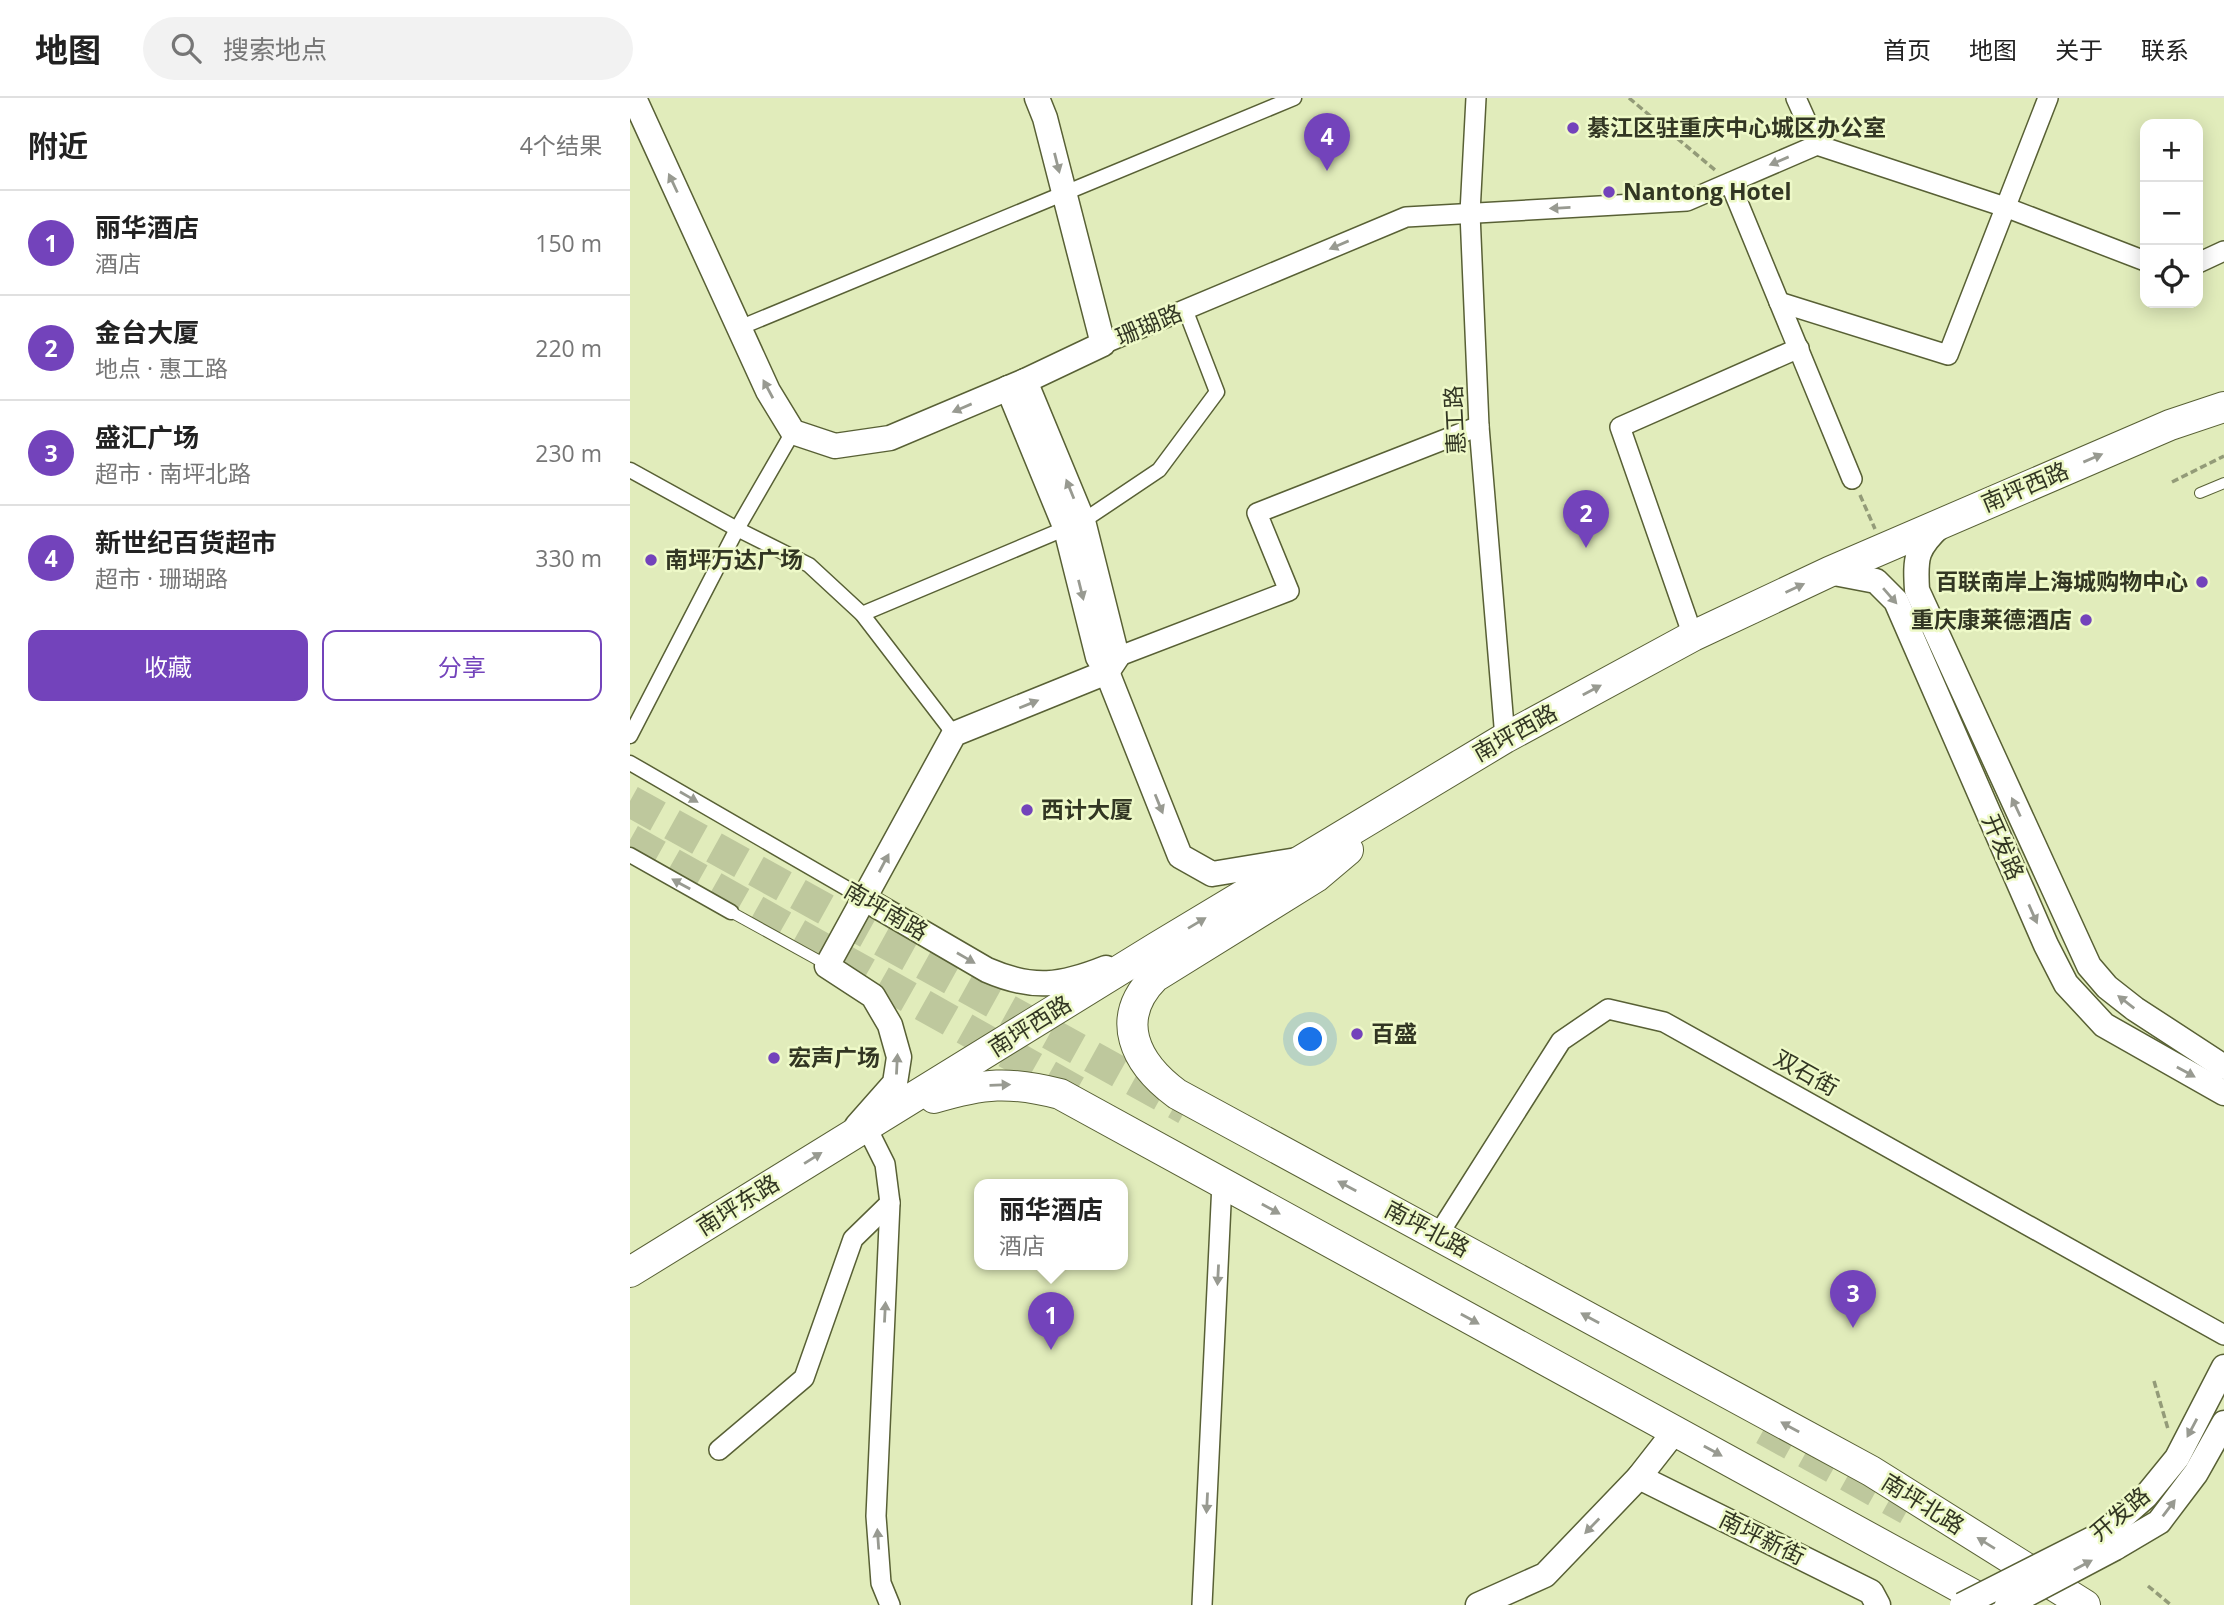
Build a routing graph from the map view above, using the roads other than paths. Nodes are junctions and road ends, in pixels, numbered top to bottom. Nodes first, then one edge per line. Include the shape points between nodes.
1 (634, 98) edge
2 (1037, 98) edge
3 (1294, 98) edge
4 (1476, 98) edge
5 (1796, 98) edge
6 (2048, 98) edge
7 (1817, 145) junction
8 (1730, 183) junction
9 (1065, 193) junction
10 (2005, 207) junction
11 (1470, 213) junction
12 (2224, 251) edge
13 (2140, 259) edge
14 (2203, 260) edge
15 (1779, 302) junction
16 (1185, 309) junction
17 (739, 328) junction
18 (1102, 345) junction
19 (1799, 348) junction
20 (1016, 385) junction
21 (2224, 394) edge
22 (2224, 407) edge
23 (2170, 425) junction
24 (1479, 426) junction
25 (793, 432) junction
26 (630, 470) edge
27 (1852, 479) road end
28 (2224, 483) edge
29 (2200, 493) dead end
30 (1945, 521) junction
31 (1074, 525) junction
32 (737, 529) junction
33 (1829, 572) junction
34 (862, 614) junction
35 (1693, 636) junction
36 (1107, 662) junction
37 (954, 734) junction
38 (630, 736) edge
39 (1505, 738) junction
40 (630, 763) edge
41 (1427, 785) junction
42 (630, 855) edge
43 (1305, 858) junction
44 (865, 899) junction
45 (731, 912) joint
46 (1157, 947) junction
47 (827, 965) junction
48 (2224, 1068) edge
49 (2224, 1093) edge
50 (856, 1133) junction
51 (1222, 1183) junction
52 (890, 1203) junction
53 (1438, 1235) junction
54 (630, 1272) edge
55 (2224, 1335) edge
56 (2224, 1367) edge
57 (2224, 1423) edge
58 (1675, 1431) junction
59 (719, 1450) dead end
60 (1639, 1477) junction
61 (2110, 1541) junction
62 (1880, 1600) edge
63 (1970, 1600) edge
64 (890, 1605) edge
65 (1202, 1605) edge
66 (1478, 1605) edge
67 (1992, 1605) edge
68 (2007, 1605) edge
69 (2085, 1605) edge

17 -> 1 street
2 -> 9 street
3 - 9 street
4 - 11 street, 惠工路
5 - 7 street
6 - 10 street
7 -> 8 street, 珊瑚路
7 - 10 street
8 -> 11 street, 珊瑚路 via 1687,201
8 - 15 street
9 - 17 street
9 - 18 street
10 - 13 street
10 - 15 street via 1948,355
11 -> 16 street, 珊瑚路 via 1406,217
11 - 24 street, 惠工路
12 - 14 street
15 - 19 street
16 - 18 street, 珊瑚路
16 - 31 street via 1217,393 1159,470
25 -> 17 street
18 - 20 street, 珊瑚路
19 - 27 street
19 - 35 street via 1620,427
20 -> 25 street, 珊瑚路 via 890,438 835,446
20 - 31 street
21 - 23 main road
22 - 23 main road, 南坪西路
30 -> 23 main road, 南坪西路
24 - 36 street via 1257,513 1289,590
24 - 39 street, 惠工路
25 - 32 street
26 - 32 street
28 - 29 lane
30 - 33 main road, 南坪西路
48 -> 30 street, 开发路 via 2135,1009 2089,966 1917,590 1915,562 1925,540
31 - 34 street
31 - 36 street
32 - 34 street via 809,565
32 - 38 street
35 -> 33 main road, 南坪西路
33 -> 49 street, 开发路 via 1876,581 1896,601 2066,984 2104,1025
34 - 37 street
39 -> 35 main road, 南坪西路
37 -> 36 street
36 -> 43 street via 1180,856 1212,874
44 -> 37 street
39 - 41 main road, 南坪西路
40 -> 44 street, 南坪南路
41 - 43 main road, 南坪西路
53 -> 41 main road, 南坪北路 via 1177,1094 1144,1064 1132,1024 1141,991 1155,977 1316,877
45 -> 42 street
46 -> 43 main road, 南坪西路
44 -> 46 street, 南坪南路 via 987,970 1030,983 1076,980
44 - 47 street
45 - 47 lane
46 - 50 main road, 南坪西路
50 -> 47 street via 895,1083 899,1057 890,1025 873,996
50 -> 51 main road via 931,1099 968,1088 1002,1083 1029,1086 1060,1094
50 - 52 street via 886,1164
54 -> 50 main road, 南坪东路
51 -> 58 main road
51 -> 65 street
52 - 59 street via 853,1239 804,1378
64 -> 52 street via 881,1583 876,1516
53 - 55 street, 双石街 via 1562,1041 1608,1009 1664,1022
69 -> 53 main road, 南坪北路 via 1871,1471
56 -> 61 street, 开发路 via 2177,1458
61 -> 57 street, 开发路 via 2159,1522 2196,1473
58 - 60 street
58 -> 63 main road
60 - 62 street, 南坪新街
60 -> 66 street via 1545,1576
61 - 63 street, 开发路, bridge
68 -> 61 street, 开发路, bridge
63 - 67 main road

